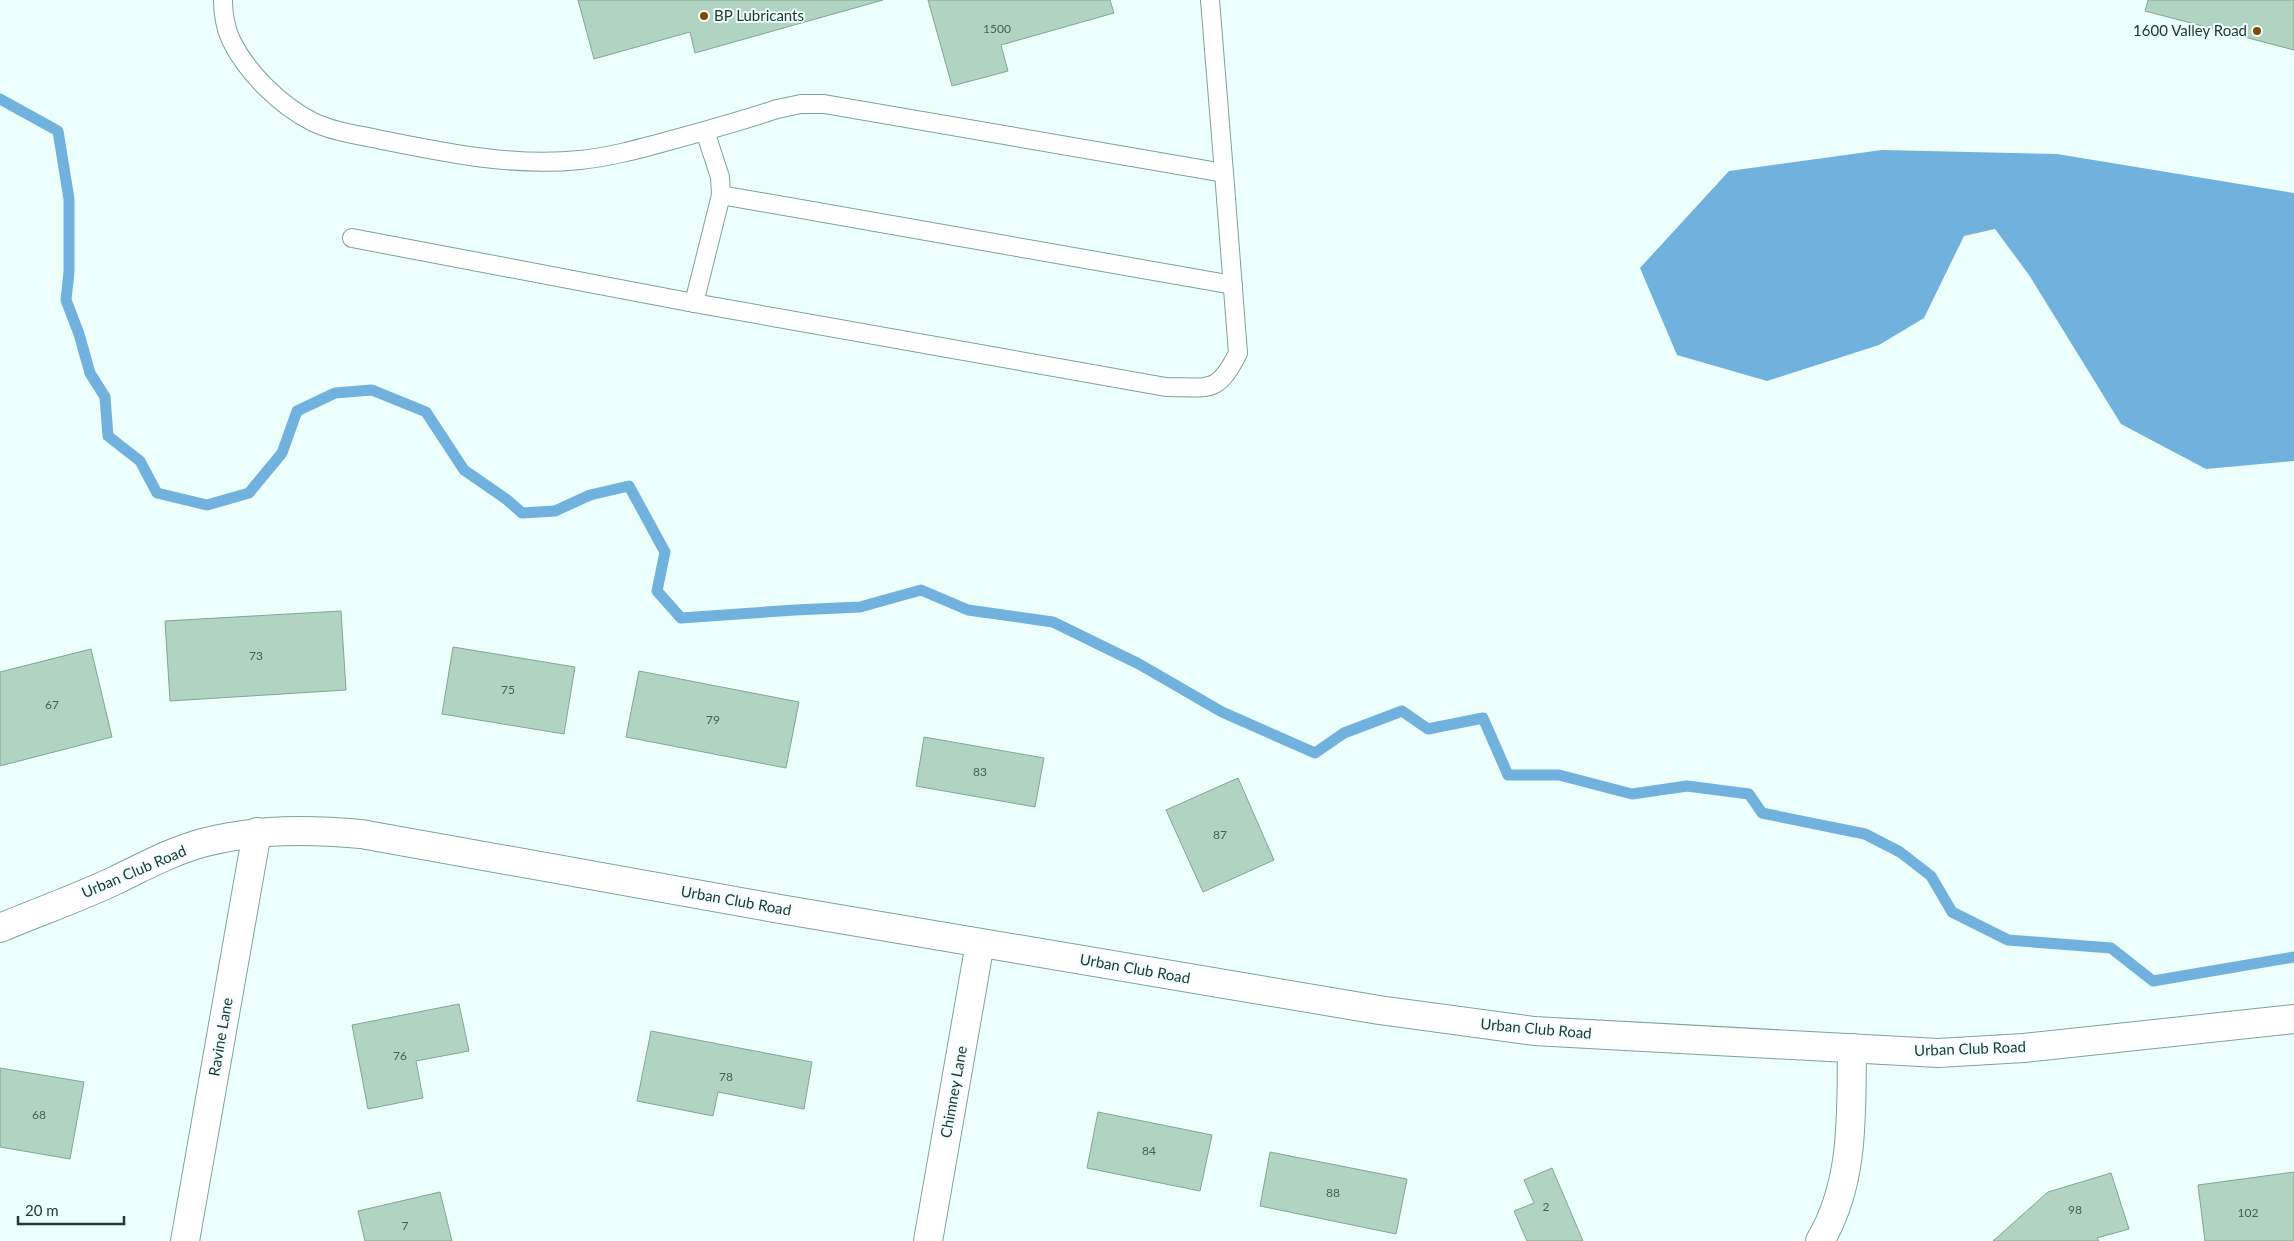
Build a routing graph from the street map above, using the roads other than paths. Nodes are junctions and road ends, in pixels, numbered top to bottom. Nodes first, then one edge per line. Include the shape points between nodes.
1 (223, 0) edge
2 (1210, 0) edge
3 (706, 131) junction
4 (1224, 173) junction
5 (721, 195) junction
6 (352, 238) dead end
7 (1233, 285) junction
8 (694, 302) junction
9 (257, 832) junction
10 (0, 928) edge
11 (980, 943) junction
12 (2294, 1019) edge
13 (1852, 1048) junction
14 (185, 1241) edge
15 (928, 1241) edge
16 (1820, 1241) edge

1 - 3 lane via 224,18 231,40 256,76 289,107 313,122 338,131 492,159 546,163 605,157
2 - 4 lane
3 - 4 lane via 801,104 824,104
3 - 5 lane via 720,177
4 - 7 lane
5 - 7 lane
5 - 8 lane
6 - 8 lane
7 - 8 lane via 1238,353 1227,376 1211,387 1166,387
9 - 10 street, Urban Club Road via 206,842 158,859
9 - 11 street, Urban Club Road via 309,830 361,834
9 - 14 street, Ravine Lane
11 - 13 street, Urban Club Road via 1379,1010 1534,1031
11 - 15 street, Chimney Lane
12 - 13 street, Urban Club Road via 2024,1048 1938,1053
13 - 16 street via 1851,1145 1841,1192

